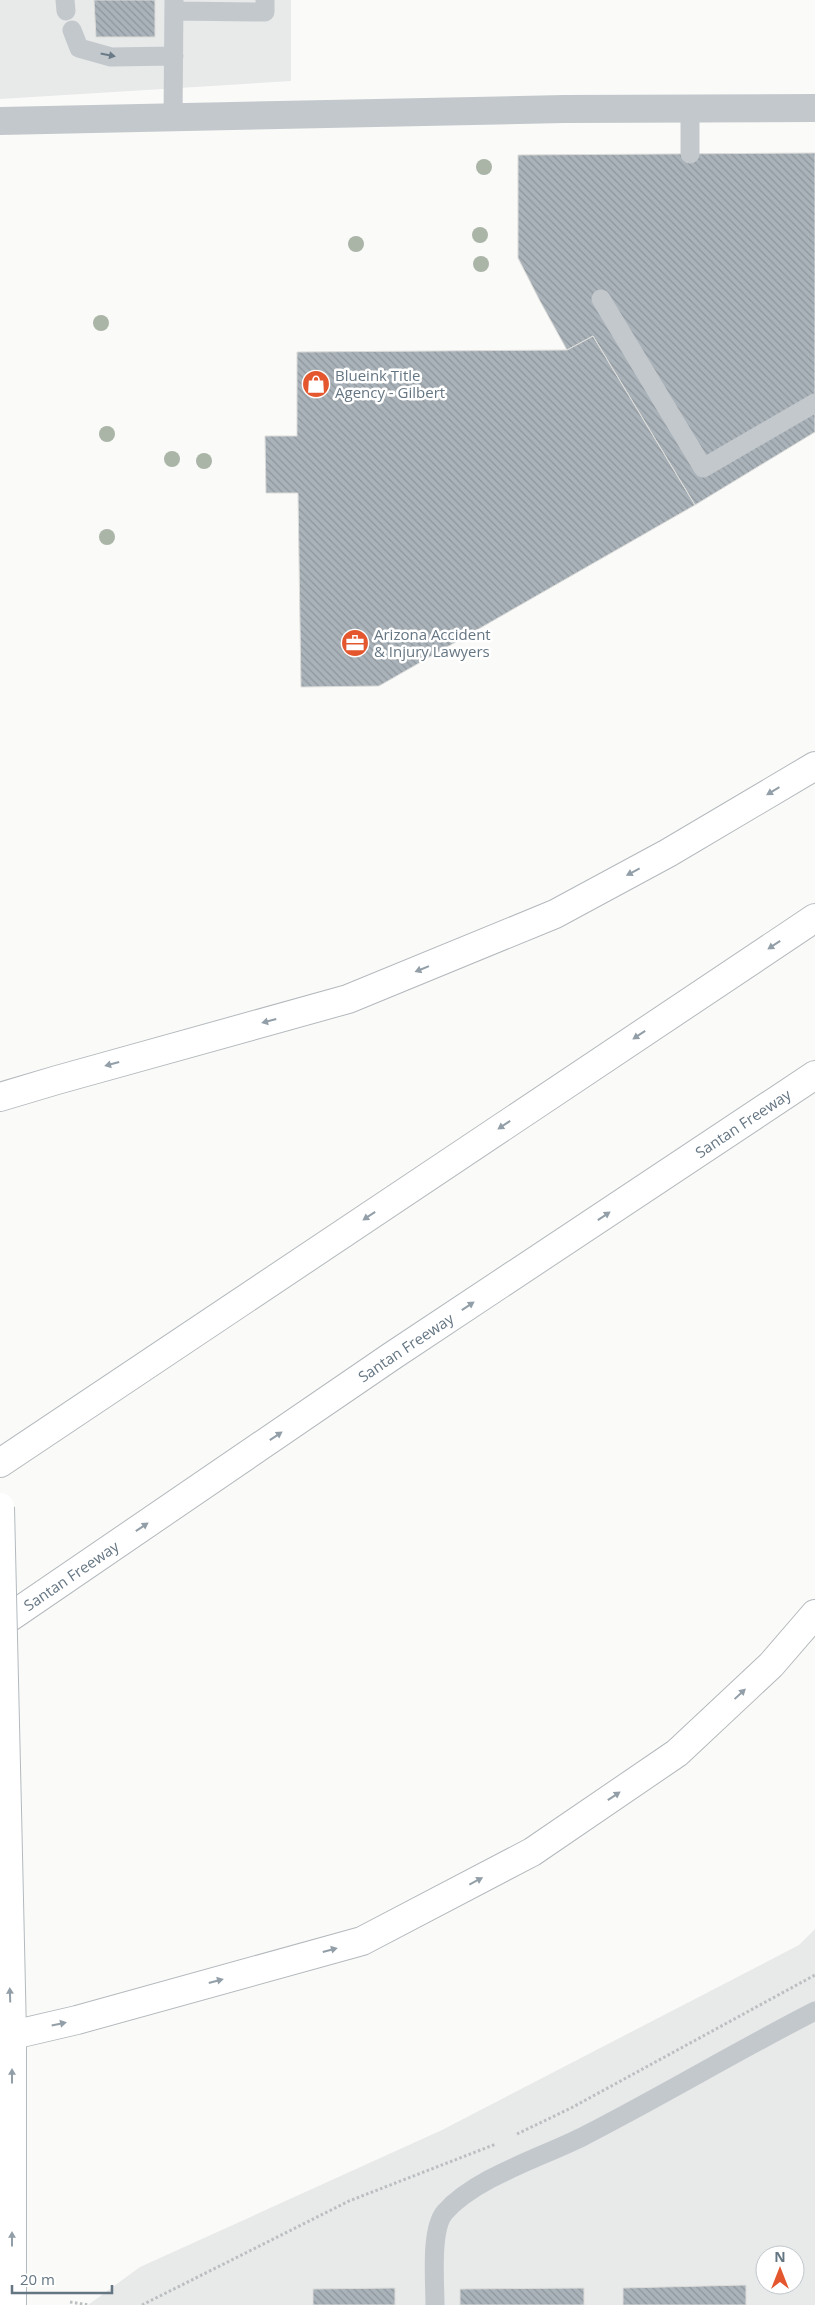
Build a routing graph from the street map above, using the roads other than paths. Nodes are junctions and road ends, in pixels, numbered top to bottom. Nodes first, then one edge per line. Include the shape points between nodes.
1 (266, 0) edge
2 (174, 6) edge
3 (72, 30) dead end
4 (174, 56) junction
5 (690, 108) junction
6 (815, 108) edge
7 (173, 119) junction
8 (0, 121) edge
9 (690, 154) dead end
10 (601, 299) dead end
11 (815, 403) edge
12 (815, 766) edge
13 (815, 918) edge
14 (815, 1075) edge
15 (0, 1098) edge
16 (0, 1463) edge
17 (0, 1507) edge
18 (815, 1614) edge
19 (0, 1624) edge
20 (815, 2011) edge
21 (6, 2036) edge
22 (12, 2305) edge
23 (435, 2305) edge

1 - 2 lane via 265,12
2 - 4 lane
3 -> 4 lane via 79,48 111,57
4 - 7 lane
5 - 6 street
5 - 7 street
5 - 9 lane
7 - 8 street
10 - 11 lane via 703,468
12 -> 15 main road via 668,853 555,914 348,999
13 -> 16 main road
19 -> 14 main road, Santan Freeway via 384,1362
21 -> 17 main road, bridge via 7,1810
21 -> 18 main road via 77,2020 362,1941 532,1852 677,1753 771,1665
20 - 23 lane via 584,2136 475,2188 444,2213 437,2231
22 -> 21 main road

